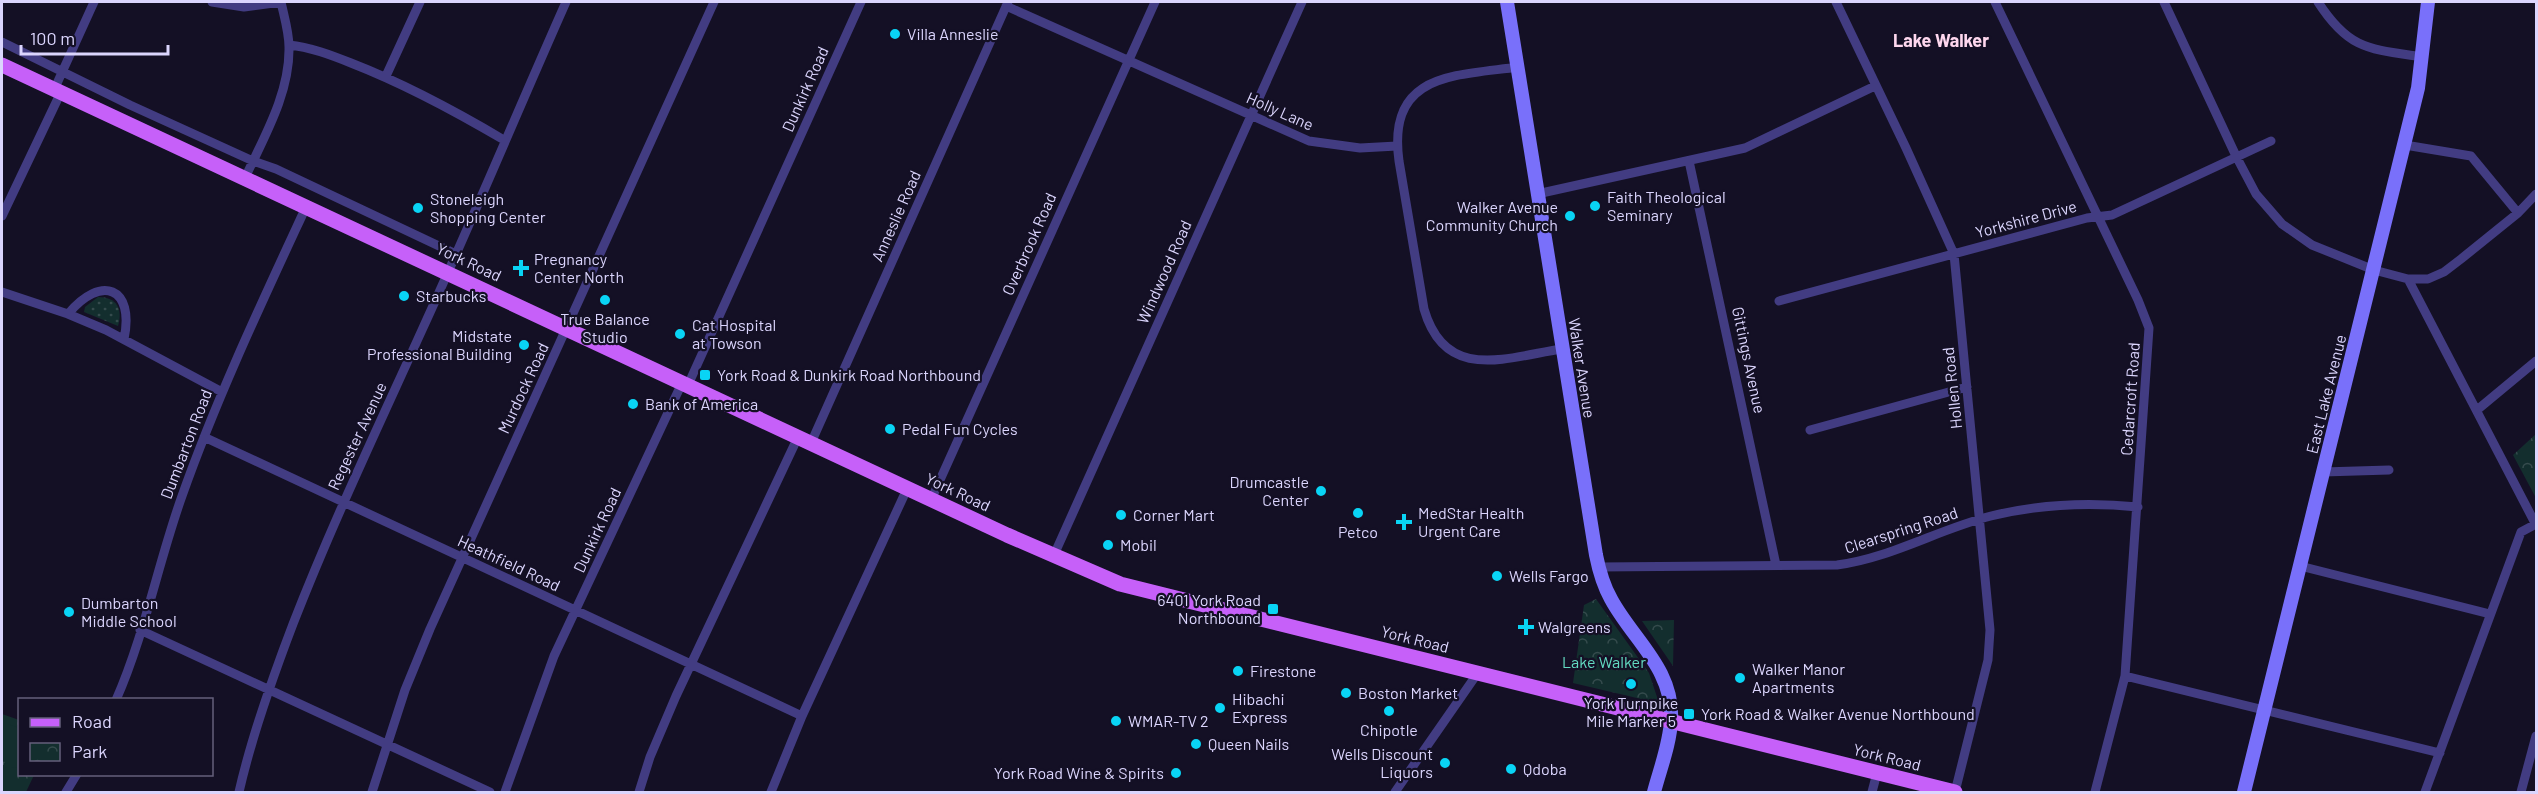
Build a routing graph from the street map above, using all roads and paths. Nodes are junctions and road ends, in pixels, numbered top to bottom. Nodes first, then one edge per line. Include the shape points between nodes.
1 (94, 2) edge
2 (212, 2) edge
3 (281, 2) edge
4 (420, 2) edge
5 (566, 2) edge
6 (714, 2) edge
7 (861, 2) edge
8 (1155, 2) edge
9 (1302, 2) edge
10 (1507, 2) edge
11 (1836, 2) edge
12 (1995, 2) edge
13 (2164, 2) edge
14 (2318, 2) edge
15 (2428, 2) edge
16 (1007, 4) edge
17 (2, 42) edge
18 (289, 45) junction
19 (2423, 57) junction
20 (1128, 61) junction
21 (2, 65) edge
22 (1518, 67) junction
23 (62, 72) junction
24 (386, 76) junction
25 (1875, 86) junction
26 (57, 91) junction
27 (1250, 114) junction
28 (504, 140) junction
29 (2271, 141) dead end
30 (2405, 145) junction
31 (1397, 146) junction
32 (2236, 156) junction
33 (253, 161) junction
34 (1689, 161) junction
35 (245, 178) junction
36 (1537, 194) junction
37 (2536, 194) edge
38 (306, 207) junction
39 (2518, 213) junction
40 (2, 216) edge
41 (2099, 217) junction
42 (456, 254) junction
43 (1954, 254) junction
44 (2374, 270) junction
45 (449, 273) junction
46 (2408, 279) junction
47 (2, 292) edge
48 (1779, 301) dead end
49 (68, 314) junction
50 (568, 328) junction
51 (124, 339) junction
52 (1562, 349) junction
53 (2536, 361) edge
54 (685, 384) junction
55 (1967, 387) junction
56 (222, 392) junction
57 (2477, 410) junction
58 (1810, 430) dead end
59 (204, 437) junction
60 (804, 440) junction
61 (2389, 470) dead end
62 (2324, 472) junction
63 (907, 489) junction
64 (931, 500) junction
65 (343, 502) junction
66 (2138, 507) junction
67 (1980, 519) junction
68 (2536, 525) edge
69 (1054, 555) junction
70 (462, 557) junction
71 (1776, 566) junction
72 (2300, 566) junction
73 (1599, 567) junction
74 (576, 610) junction
75 (2490, 614) junction
76 (140, 630) junction
77 (691, 664) junction
78 (1477, 674) junction
79 (2125, 676) junction
80 (268, 688) junction
81 (116, 698) edge
82 (2264, 710) junction
83 (802, 716) junction
84 (1671, 722) junction
85 (2536, 736) edge
86 (387, 744) junction
87 (2440, 753) junction
88 (1877, 773) junction
89 (76, 776) edge
90 (66, 792) edge
91 (239, 792) edge
92 (372, 792) edge
93 (490, 792) edge
94 (504, 792) edge
95 (639, 792) edge
96 (771, 792) edge
97 (1395, 792) edge
98 (1654, 792) edge
99 (1872, 792) edge
100 (1955, 792) edge
101 (2095, 792) edge
102 (2244, 792) edge
103 (2425, 792) edge
104 (2521, 792) edge

1 - 23 street
2 - 3 street via 244,7
3 - 18 street
4 - 24 street
5 - 28 street, Regester Avenue
6 - 50 street, Murdock Road
7 - 54 street, Dunkirk Road
8 - 20 street, Overbrook Road
9 - 27 street, Windwood Road
10 - 22 street, Walker Avenue
11 - 25 street, Hollen Road
12 - 41 street, Cedarcroft Road
13 - 32 street
14 - 19 street via 2339,30 2356,43 2370,49
15 - 19 street, East Lake Avenue
16 - 20 street, Holly Lane
16 - 60 street, Anneslie Road
17 - 23 street, York Road
18 - 24 street via 315,50
18 - 33 street via 283,88
19 - 30 street, East Lake Avenue
20 - 27 street, Holly Lane
20 - 64 street, Overbrook Road
21 - 26 main road, York Road
22 - 31 street via 1431,83 1405,107
22 - 36 street, Walker Avenue
23 - 26 street
23 - 33 street, York Road
24 - 28 street
25 - 34 street via 1762,141
25 - 43 street, Hollen Road
26 - 35 main road, York Road
26 - 40 street
27 - 31 street, Holly Lane via 1309,141 1360,148
27 - 69 street, Windwood Road
28 - 42 street, Regester Avenue
29 - 32 street, Yorkshire Drive
30 - 39 street via 2471,156
30 - 44 street, East Lake Avenue
31 - 52 street via 1424,309 1438,340 1463,358 1480,361
32 - 41 street, Yorkshire Drive via 2112,215
32 - 44 street via 2256,194 2282,224 2312,245
33 - 35 street
33 - 42 street, York Road
34 - 36 street
34 - 71 street, Gittings Avenue
35 - 38 main road, York Road
36 - 52 street, Walker Avenue
37 - 39 street
38 - 45 main road, York Road
38 - 56 street, Dumbarton Road
39 - 46 street via 2445,272 2428,279
41 - 43 street, Yorkshire Drive
41 - 66 street, Cedarcroft Road via 2149,328
42 - 45 street, Regester Avenue
43 - 48 street, Yorkshire Drive
43 - 55 street, Hollen Road
44 - 46 street
44 - 62 street, East Lake Avenue
45 - 50 main road, York Road
45 - 65 street, Regester Avenue
46 - 57 street
47 - 49 street
49 - 51 street
49 - 51 street via 98,291 115,292 126,312
50 - 54 main road, York Road
50 - 70 street, Murdock Road
51 - 56 street
52 - 73 street, Walker Avenue
53 - 57 street
54 - 60 main road, York Road
54 - 74 street, Dunkirk Road
55 - 58 street
55 - 67 street, Hollen Road
56 - 59 street, Dumbarton Road
57 - 68 street
59 - 65 street, Heathfield Road
59 - 76 street, Dumbarton Road
60 - 63 main road, York Road
60 - 77 street, Anneslie Road
61 - 62 street
62 - 72 street, East Lake Avenue
63 - 64 main road, York Road
63 - 83 street
64 - 69 main road, York Road
65 - 70 street, Heathfield Road
65 - 80 street, Regester Avenue
66 - 67 street, Clearspring Road via 2064,504
66 - 79 street, Cedarcroft Road
67 - 71 street, Clearspring Road via 1857,562
67 - 100 street, Hollen Road via 1989,652
68 - 75 street via 2522,532
69 - 78 main road, York Road via 1126,586
70 - 74 street, Heathfield Road
70 - 86 street, Murdock Road
71 - 73 street, Clearspring Road
72 - 75 street
72 - 82 street, East Lake Avenue
73 - 84 street, Walker Avenue via 1612,600 1663,675
74 - 77 street, Heathfield Road
74 - 94 street, Dunkirk Road via 550,665
75 - 87 street
76 - 80 street
76 - 81 street, Dumbarton Road
77 - 83 street, Heathfield Road
77 - 95 street, Anneslie Road
78 - 84 main road, York Road
78 - 97 street
79 - 82 street
79 - 101 street, Cedarcroft Road
80 - 86 street
80 - 91 street, Regester Avenue
82 - 87 street
82 - 102 street, East Lake Avenue
83 - 96 street
84 - 88 main road, York Road
84 - 98 street
85 - 104 street
86 - 92 street, Murdock Road
86 - 93 street
87 - 103 street
88 - 99 street
88 - 100 main road, York Road
89 - 90 street

